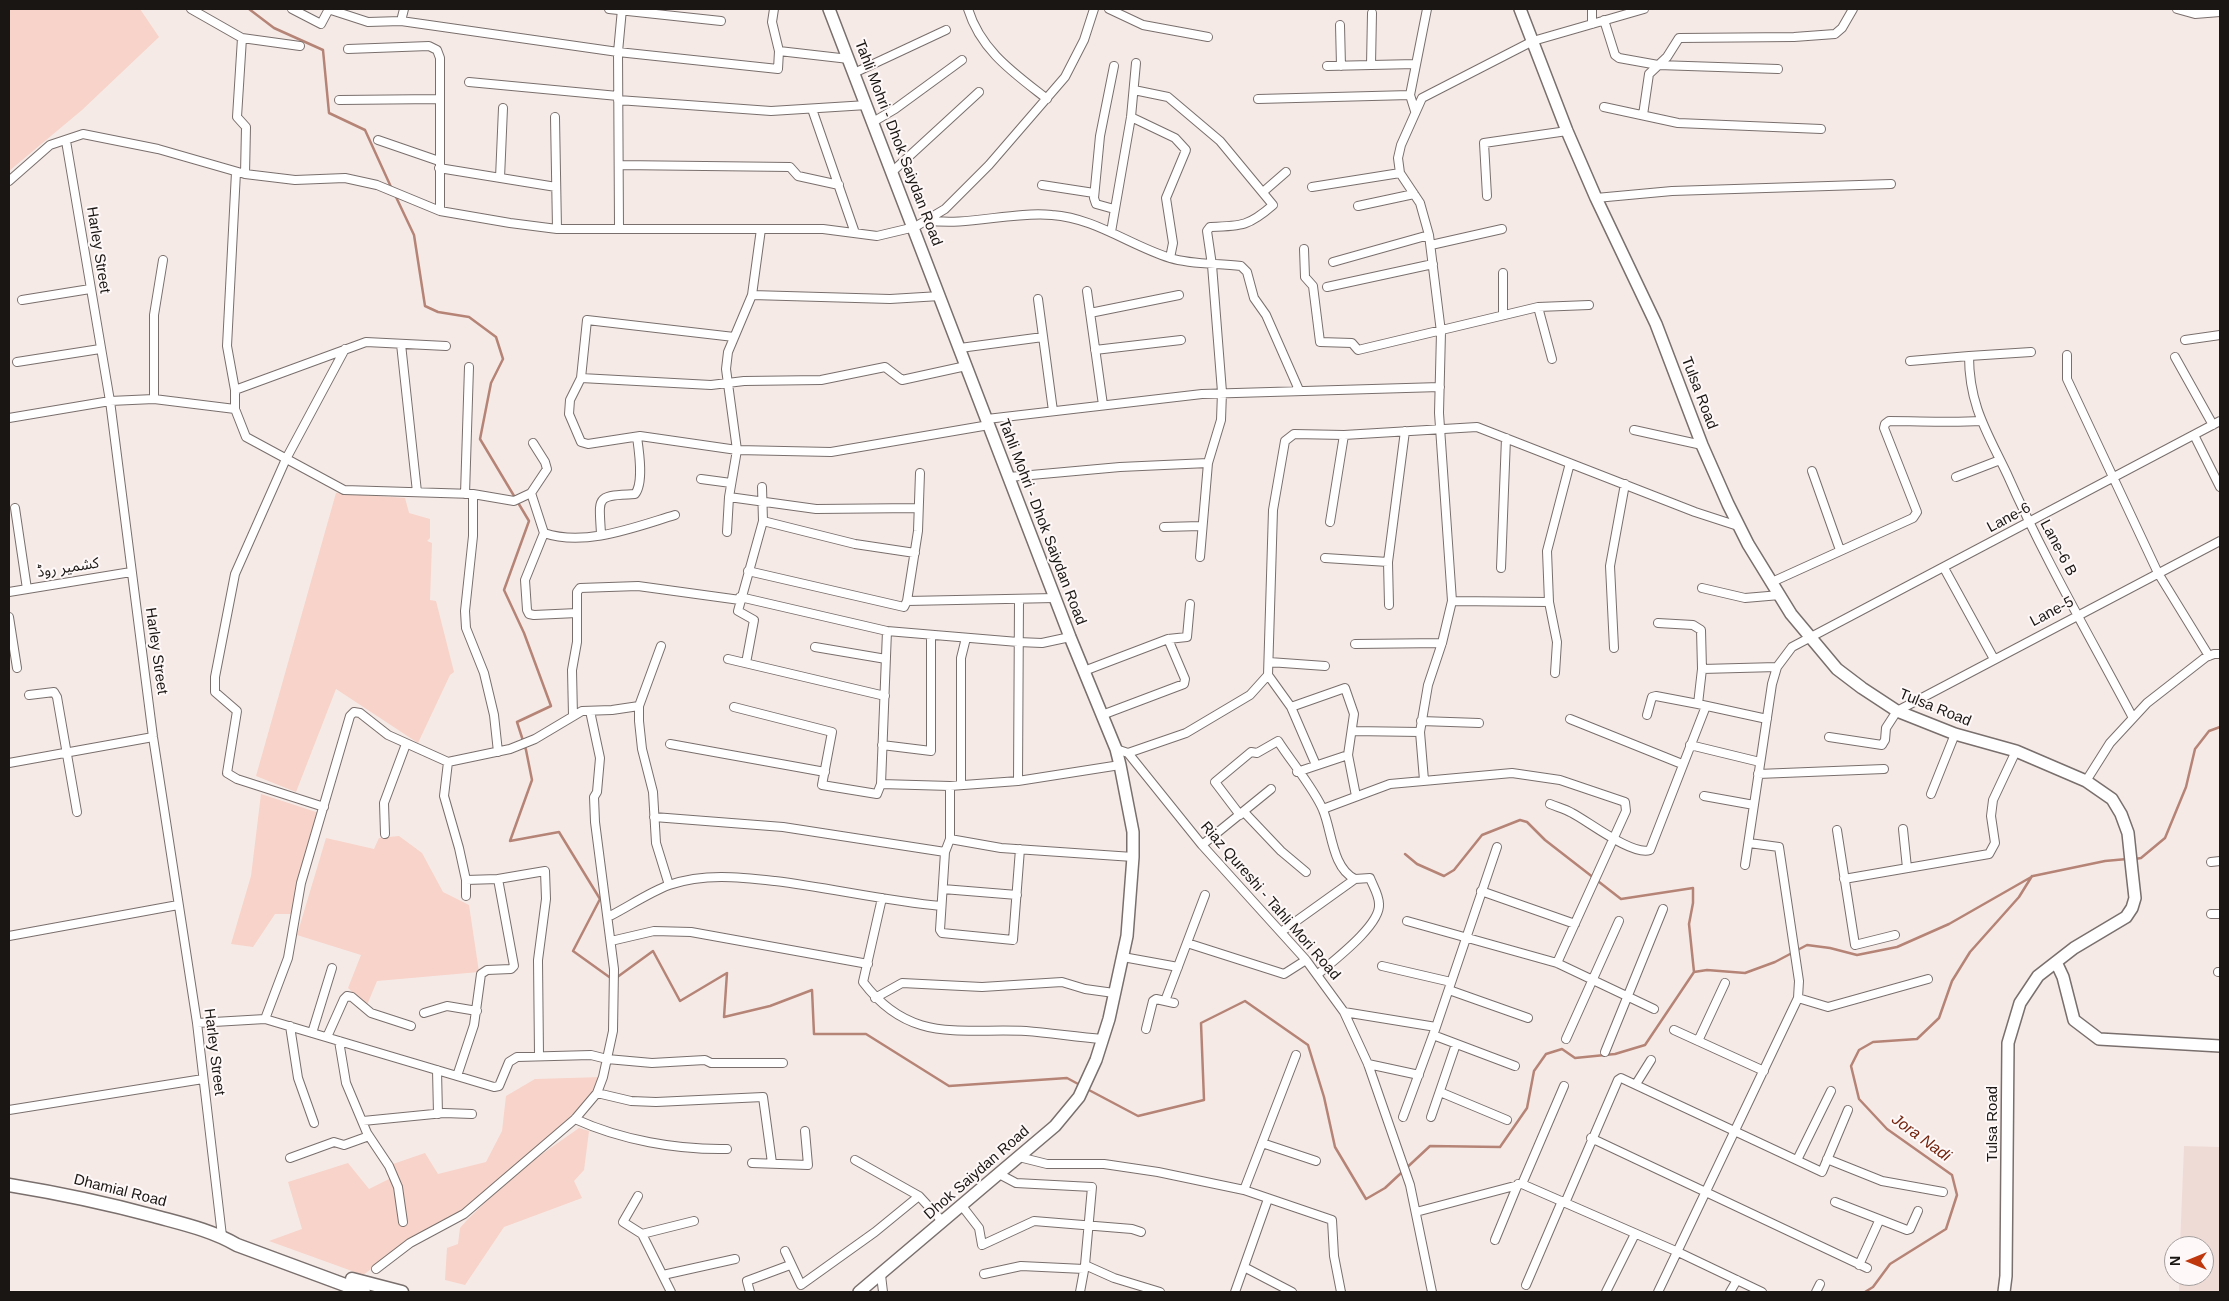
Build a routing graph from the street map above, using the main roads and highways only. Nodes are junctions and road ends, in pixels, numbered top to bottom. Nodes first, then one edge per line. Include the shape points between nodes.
1 (9, 1185) edge
2 (222, 1236) junction
3 (364, 1292) edge
4 (402, 1292) edge

1 - 2 main road, Dhamial Road via 99,1202
2 - 3 main road via 237,1245
2 - 4 main road via 240,1237 364,1283

